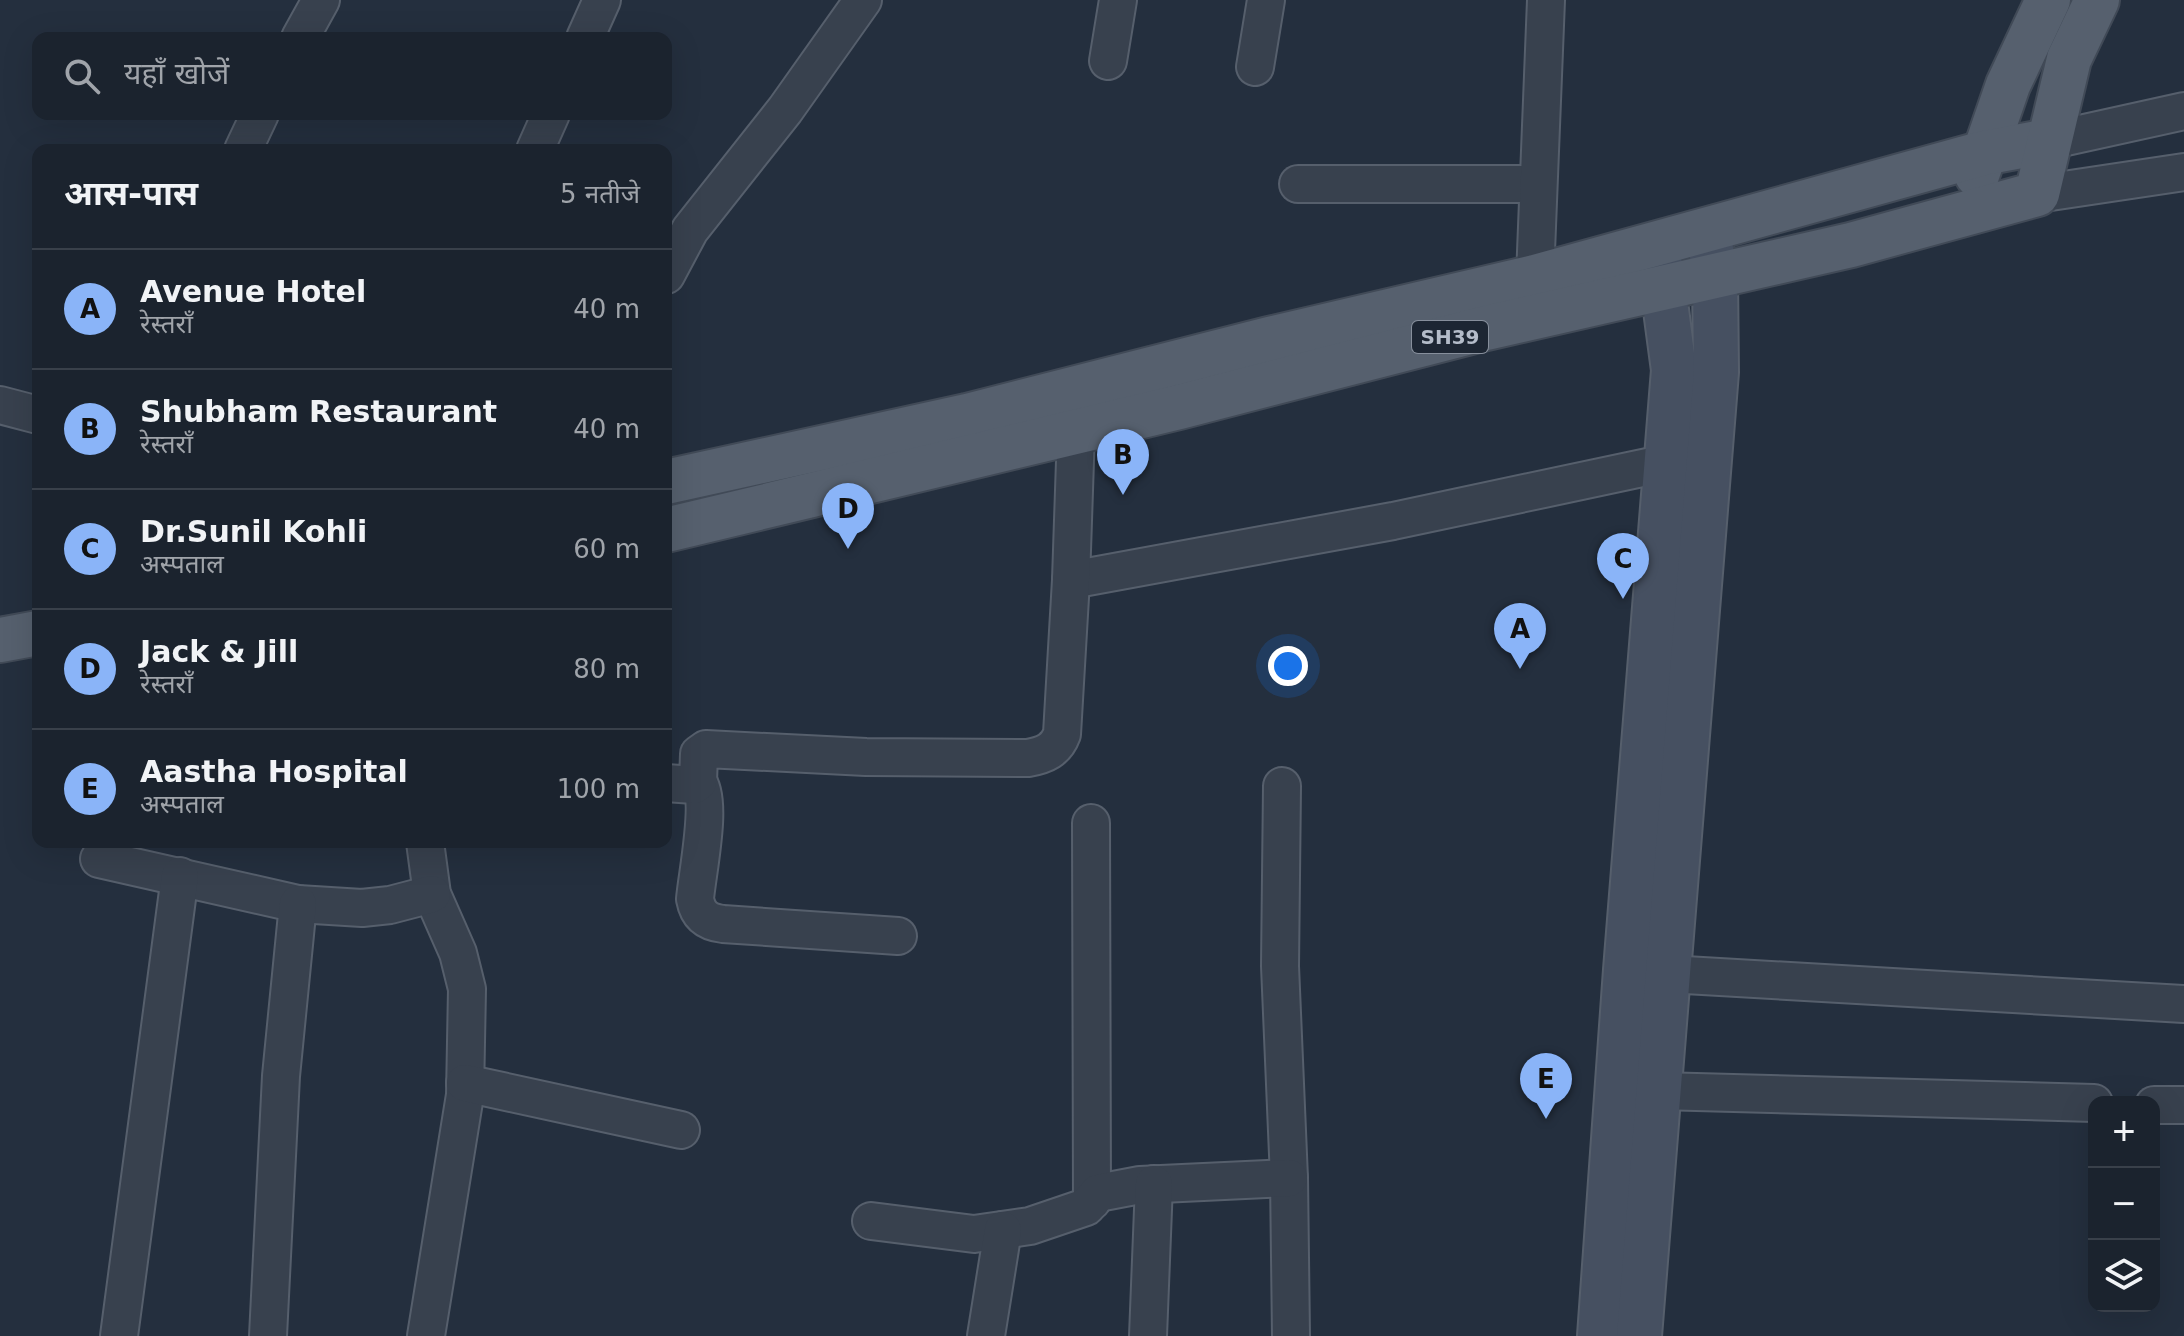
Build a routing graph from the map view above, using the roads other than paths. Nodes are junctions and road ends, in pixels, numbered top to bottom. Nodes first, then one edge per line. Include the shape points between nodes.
1 (321, 0) edge
2 (602, 0) edge
3 (863, 0) edge
4 (1118, 0) edge
5 (1266, 0) edge
6 (1546, 0) edge
7 (2048, 0) edge
8 (2097, 0) edge
9 (303, 32) edge
10 (588, 32) edge
11 (1108, 61) dead end
12 (1255, 67) dead end
13 (2184, 111) edge
14 (257, 120) edge
15 (548, 120) edge
16 (2048, 141) junction
17 (246, 144) edge
18 (538, 144) edge
19 (1984, 153) junction
20 (2184, 172) edge
21 (1298, 184) dead end
22 (1538, 184) junction
23 (2037, 194) junction
24 (1966, 212) junction
25 (1708, 230) junction
26 (1657, 245) junction
27 (672, 264) edge
28 (1715, 276) junction
29 (1535, 277) junction
30 (1664, 287) junction
31 (0, 405) edge
32 (32, 413) edge
33 (1076, 431) junction
34 (1666, 463) junction
35 (672, 481) edge
36 (672, 529) edge
37 (1071, 580) junction
38 (32, 634) edge
39 (0, 640) edge
40 (682, 782) edge
41 (1282, 786) dead end
42 (1091, 823) dead end
43 (426, 848) edge
44 (99, 859) dead end
45 (180, 876) junction
46 (432, 894) junction
47 (298, 904) junction
48 (898, 936) dead end
49 (1668, 974) junction
50 (2184, 1004) edge
51 (465, 1083) junction
52 (1659, 1091) junction
53 (2088, 1103) edge
54 (2160, 1105) edge
55 (2184, 1105) edge
56 (681, 1130) dead end
57 (1289, 1178) junction
58 (1154, 1184) junction
59 (1092, 1201) junction
60 (871, 1221) dead end
61 (1003, 1230) junction
62 (119, 1336) edge
63 (268, 1336) edge
64 (426, 1336) edge
65 (986, 1336) edge
66 (1148, 1336) edge
67 (1291, 1336) edge
68 (1600, 1336) edge
69 (1639, 1336) edge

1 - 9 street
2 - 10 street
3 - 27 street via 690,230
4 - 11 street
5 - 12 street
6 - 22 street
7 - 19 main road via 2008,85
8 - 16 main road via 2069,59
13 - 16 street
14 - 17 street
15 - 18 street
16 - 19 main road, SH39
16 - 23 main road
19 - 24 main road
19 - 25 main road, SH39
20 - 23 street
21 - 22 street
22 - 29 street
23 - 24 main road, SH39
24 - 28 main road, SH39
25 - 26 main road, SH39
25 - 28 street
26 - 29 main road, SH39
26 - 30 street
28 - 30 main road, SH39
28 - 49 street via 1716,372
29 - 35 main road, SH39 via 967,416
30 - 33 main road, SH39
30 - 34 street via 1674,370
31 - 32 street
33 - 36 main road, SH39
33 - 37 street
34 - 37 street via 1378,524
34 - 68 street
37 - 40 street via 1062,734 1042,756 866,757 706,749
38 - 39 main road
40 - 48 street via 702,787 695,899 704,918 723,924
41 - 57 street via 1280,966
42 - 59 street
43 - 46 street
44 - 45 street
45 - 47 street
45 - 62 street
46 - 47 street via 362,908
46 - 51 street via 458,953 467,989
47 - 63 street via 281,1076
49 - 50 street
49 - 52 street
51 - 56 street
51 - 64 street
52 - 53 street
52 - 69 street
54 - 55 street
57 - 58 street
57 - 67 street
58 - 59 street via 1098,1193
58 - 66 street
59 - 61 street via 1030,1226
60 - 61 street via 974,1234
61 - 65 street

